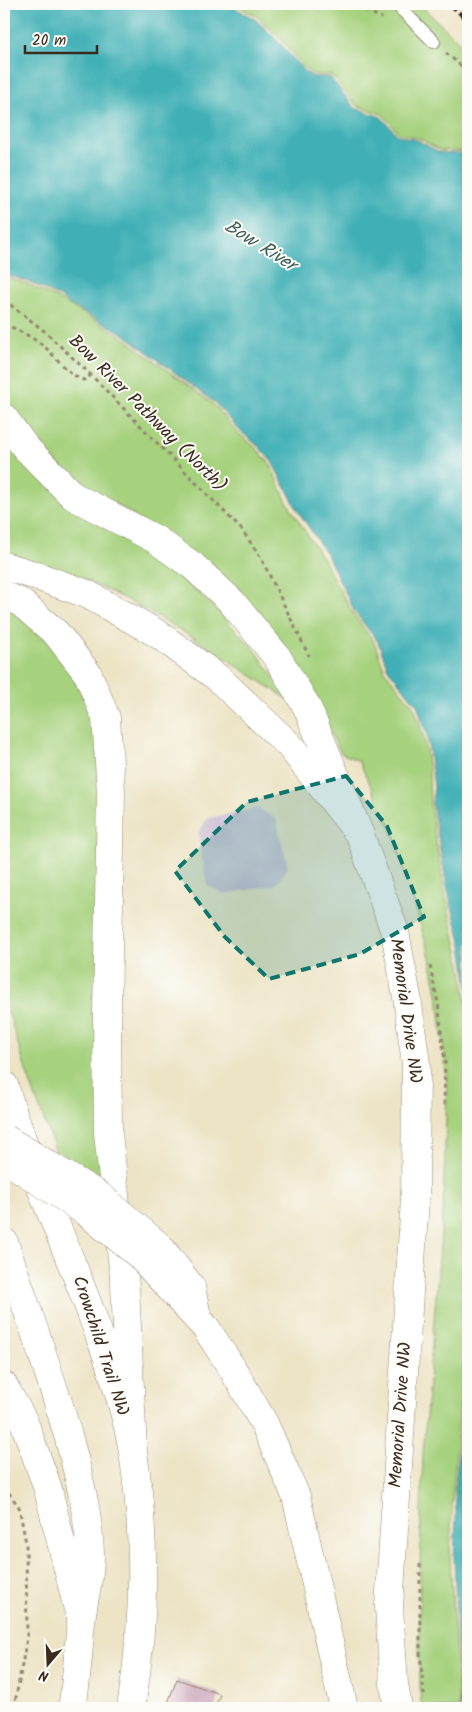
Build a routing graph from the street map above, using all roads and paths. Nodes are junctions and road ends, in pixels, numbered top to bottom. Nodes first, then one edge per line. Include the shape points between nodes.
1 (396, 4) edge
2 (434, 42) dead end
3 (4, 300) edge
4 (4, 324) edge
5 (91, 375) junction
6 (4, 418) edge
7 (261, 558) dead end
8 (4, 566) edge
9 (4, 595) edge
10 (360, 835) junction
11 (4, 1085) edge
12 (4, 1138) edge
13 (4, 1158) edge
14 (4, 1242) edge
15 (189, 1300) junction
16 (4, 1386) edge
17 (133, 1450) junction
18 (4, 1486) edge
19 (81, 1620) junction
20 (14, 1708) edge
21 (72, 1708) edge
22 (131, 1708) edge
23 (344, 1708) edge
24 (398, 1708) edge

1 - 2 lane
3 - 5 path, Bow River Pathway (North) via 42,329
4 - 5 path via 44,347 77,378 84,380
5 - 7 path, Bow River Pathway (North) via 242,530
6 - 10 main road via 25,447 73,496 155,539 193,566 231,601 277,657 307,707
8 - 10 main road, Memorial Drive NW via 87,594 158,634 210,673 290,746
9 - 17 main road via 20,602 57,634 88,674 106,718 110,792 108,1133 125,1286
10 - 24 main road, Memorial Drive NW via 394,932 416,1064 415,1199 390,1607
11 - 17 main road, Crowchild Trail NW via 17,1129 112,1370
12 - 15 main road, bridge via 100,1196 160,1247
13 - 15 main road, bridge via 86,1212
14 - 19 main road via 49,1371 80,1482 90,1559
15 - 23 main road via 264,1423 296,1496
16 - 19 main road via 24,1422 47,1486
17 - 22 main road, Crowchild Trail NW via 139,1502 142,1588
18 - 20 path via 19,1507 26,1543 27,1638
19 - 21 main road

